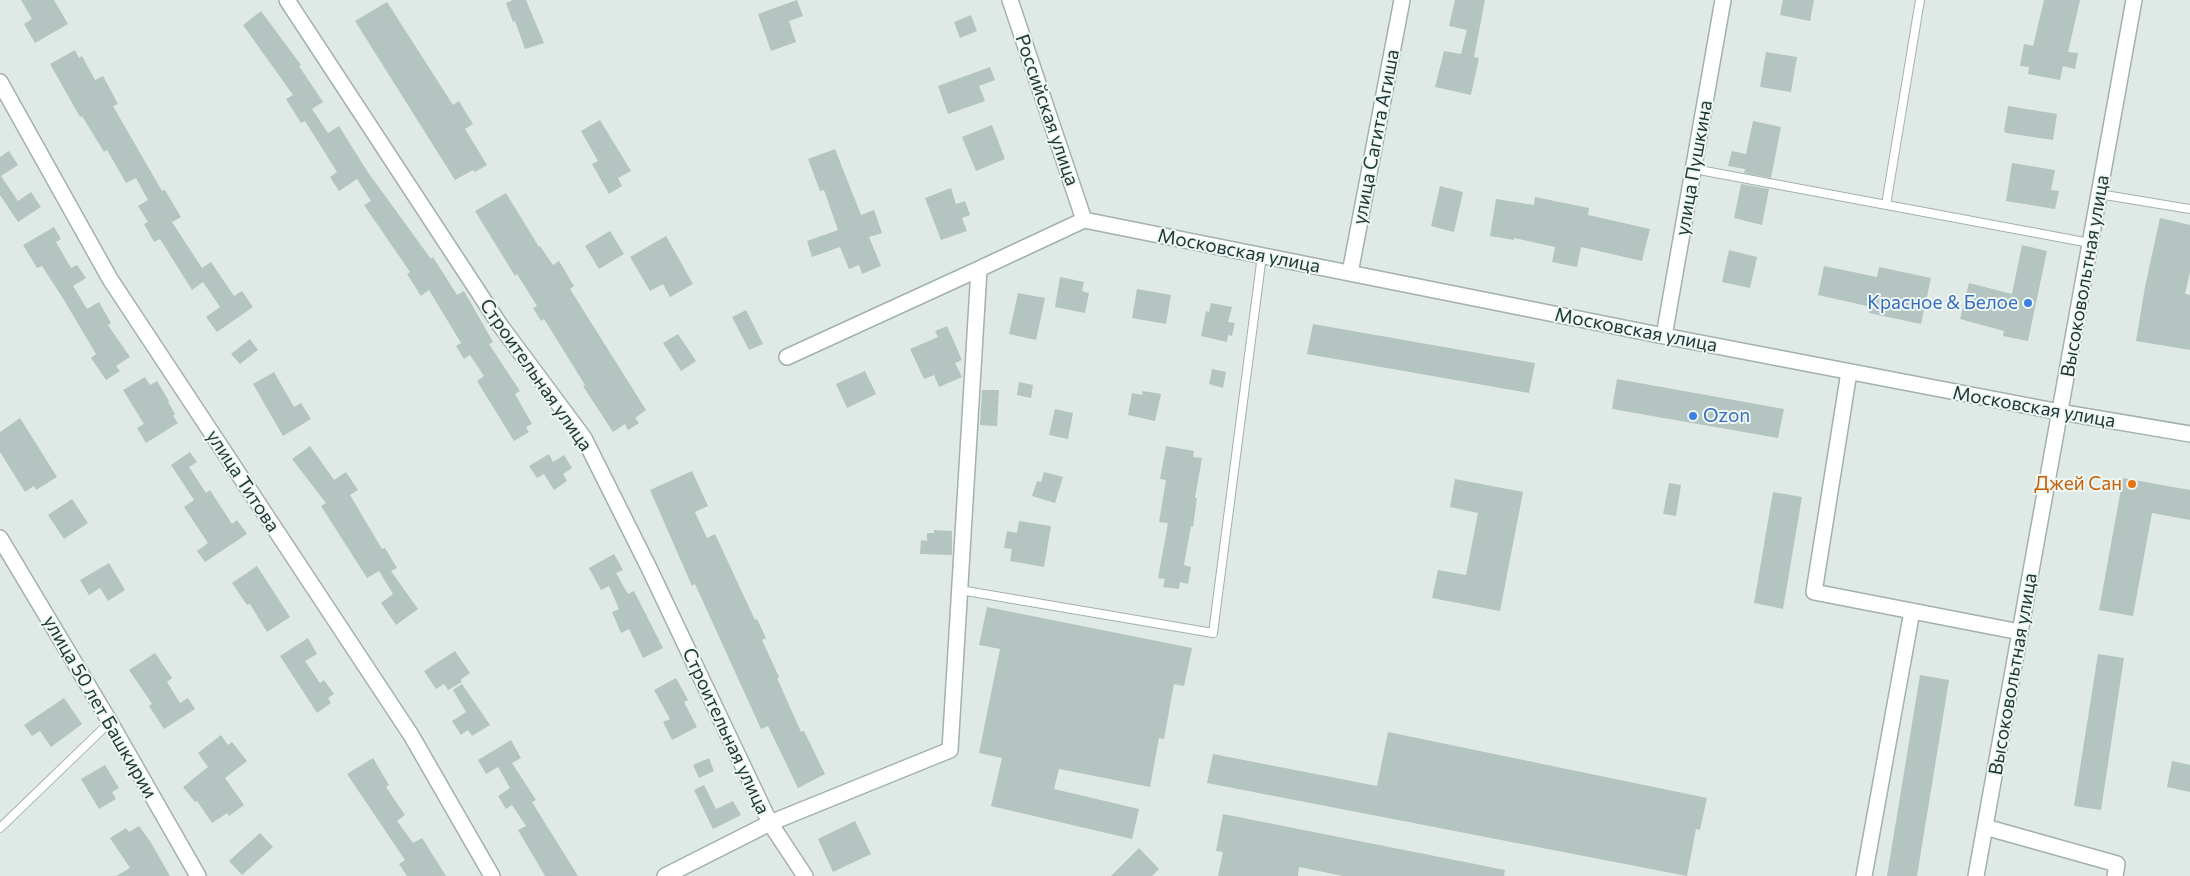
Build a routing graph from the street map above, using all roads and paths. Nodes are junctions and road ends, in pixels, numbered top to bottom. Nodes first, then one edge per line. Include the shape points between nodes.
1 (287, 0) edge
2 (1010, 0) edge
3 (1402, 0) edge
4 (1723, 0) edge
5 (1920, 0) edge
6 (2134, 0) edge
7 (0, 82) edge
8 (1694, 169) junction
9 (2099, 194) junction
10 (1886, 205) junction
11 (2190, 209) edge
12 (1084, 220) junction
13 (2090, 243) junction
14 (1262, 255) junction
15 (979, 269) junction
16 (1350, 273) junction
17 (1664, 336) junction
18 (787, 357) dead end
19 (1849, 372) junction
20 (2060, 412) junction
21 (2190, 434) edge
22 (0, 538) edge
23 (960, 590) junction
24 (1912, 612) junction
25 (2020, 632) junction
26 (110, 722) junction
27 (770, 823) junction
28 (1985, 827) junction
29 (0, 828) edge
30 (198, 876) edge
31 (492, 876) edge
32 (665, 876) edge
33 (805, 876) edge
34 (1864, 876) edge
35 (1976, 876) edge
36 (2115, 876) edge

1 - 27 street, Строительная улица via 500,325 584,438
2 - 12 street, Российская улица
3 - 16 street, улица Сагита Агиша
4 - 8 street, улица Пушкина
5 - 10 lane
6 - 9 street, Высоковольтная улица
7 - 31 street, улица Титова via 110,279 411,735
8 - 10 lane
8 - 17 street, улица Пушкина
9 - 11 lane
9 - 13 street, Высоковольтная улица
10 - 13 lane
12 - 14 street, Московская улица
12 - 15 street
13 - 20 street, Высоковольтная улица
14 - 16 street, Московская улица
14 - 23 lane via 1213,633
15 - 18 street
15 - 23 street
16 - 17 street, Московская улица
17 - 19 street, Московская улица
19 - 20 street, Московская улица
19 - 24 street via 1814,592
20 - 21 street, Московская улица
20 - 25 street, Высоковольтная улица
22 - 26 street, улица 50 лет Башкирии
23 - 27 street via 950,750
24 - 25 street
24 - 34 street
25 - 28 street, Высоковольтная улица
26 - 29 lane
26 - 30 street, улица 50 лет Башкирии
27 - 32 street
27 - 33 street, Строительная улица
28 - 35 street, Высоковольтная улица
28 - 36 street via 2117,864

